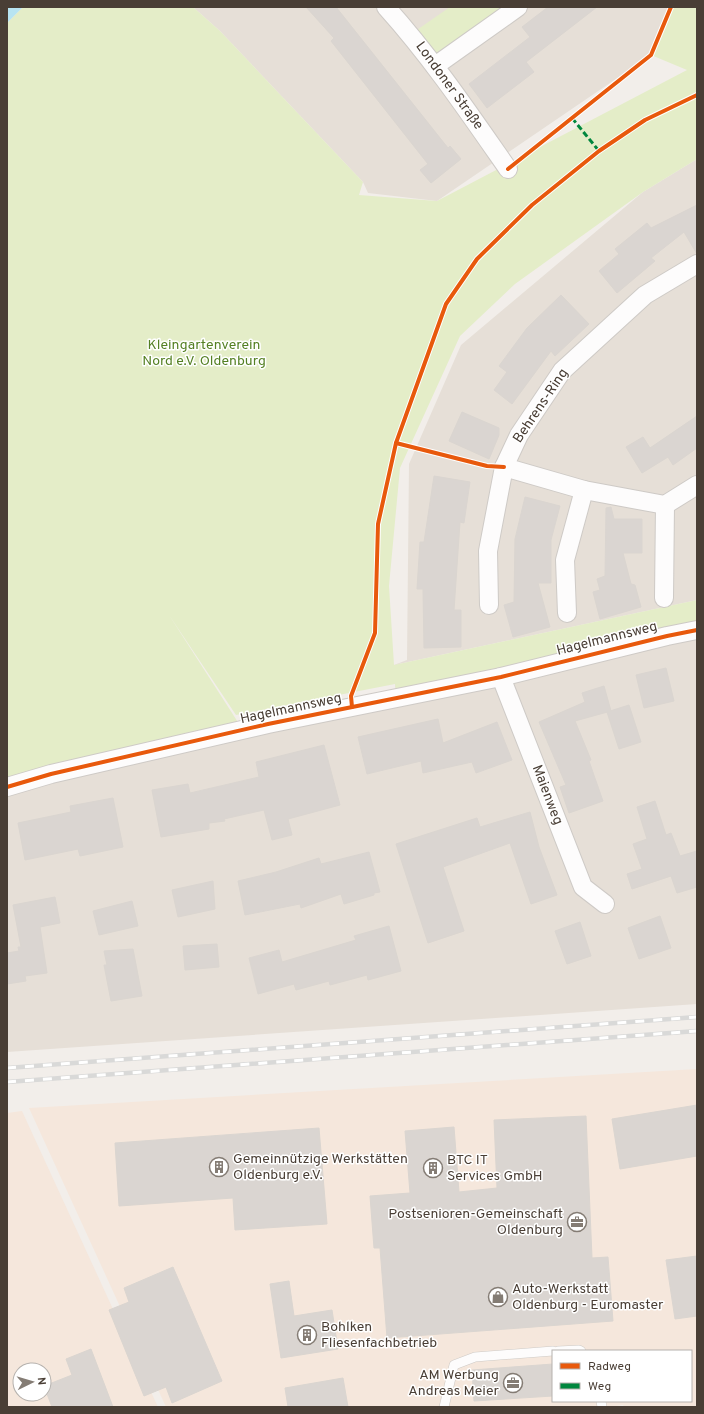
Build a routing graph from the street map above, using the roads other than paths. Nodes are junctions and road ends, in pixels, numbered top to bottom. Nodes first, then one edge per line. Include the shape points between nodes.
1 (386, 7) edge
2 (518, 7) edge
3 (435, 66) junction
4 (508, 168) dead end
5 (697, 264) edge
6 (504, 467) junction
7 (697, 484) edge
8 (584, 490) junction
9 (665, 505) junction
10 (664, 598) dead end
11 (489, 605) dead end
12 (567, 613) dead end
13 (697, 630) edge
14 (501, 677) junction
15 (7, 786) edge
16 (605, 904) dead end
17 (552, 1351) edge
18 (444, 1407) edge

1 - 3 street, Londoner Straße
2 - 3 street
3 - 4 street, Londoner Straße
5 - 6 street, Behrens-Ring via 645,295 562,371 519,435
6 - 8 street
6 - 11 street, Behrens-Ring via 488,551
7 - 9 street
8 - 9 street
8 - 12 street via 565,560
9 - 10 street
13 - 14 street, Hagelmannsweg
14 - 15 street, Hagelmannsweg via 268,724
14 - 16 street, Maienweg via 583,887
17 - 18 lane via 475,1357 454,1365

